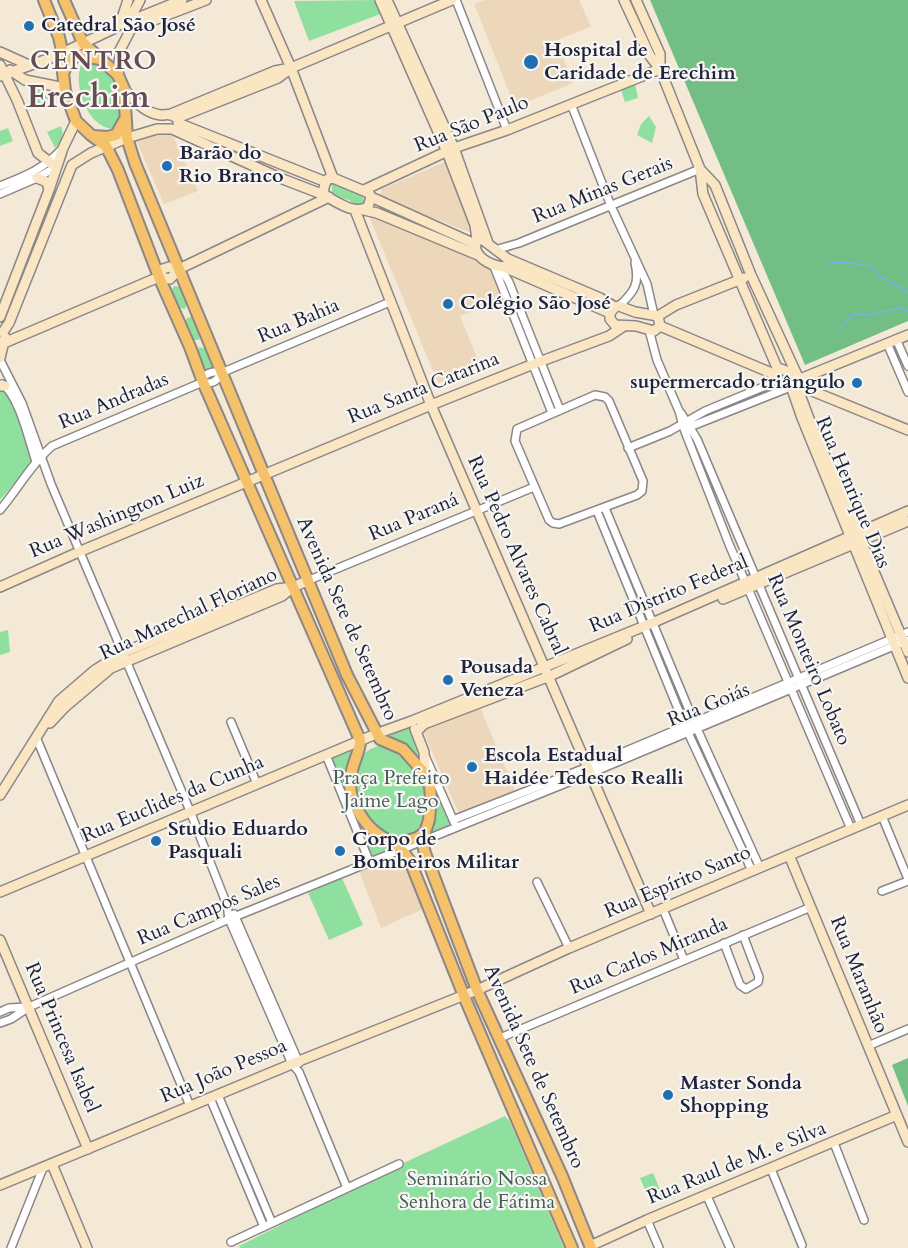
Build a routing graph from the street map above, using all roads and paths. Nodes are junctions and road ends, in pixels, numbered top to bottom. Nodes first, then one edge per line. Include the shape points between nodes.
1 (44, 0) edge
2 (64, 0) edge
3 (128, 0) edge
4 (140, 0) edge
5 (182, 0) edge
6 (206, 0) edge
7 (261, 0) edge
8 (380, 0) edge
9 (387, 0) edge
10 (454, 0) edge
11 (624, 0) edge
12 (636, 0) edge
13 (128, 24) junction
14 (394, 24) junction
15 (83, 43) junction
16 (0, 51) edge
17 (63, 52) junction
18 (100, 59) junction
19 (29, 65) junction
20 (291, 68) junction
21 (660, 69) junction
22 (63, 72) junction
23 (4, 73) edge
24 (118, 75) junction
25 (0, 87) edge
26 (124, 89) junction
27 (65, 91) junction
28 (571, 104) junction
29 (126, 118) junction
30 (76, 121) junction
31 (174, 121) junction
32 (507, 130) junction
33 (91, 135) junction
34 (127, 138) junction
35 (106, 146) junction
36 (450, 150) junction
37 (52, 165) junction
38 (72, 165) junction
39 (285, 166) junction
40 (700, 169) junction
41 (308, 176) junction
42 (37, 178) junction
43 (280, 178) junction
44 (330, 180) junction
45 (143, 181) junction
46 (299, 185) junction
47 (0, 186) edge
48 (125, 189) junction
49 (49, 190) junction
50 (368, 193) junction
51 (0, 194) edge
52 (326, 196) junction
53 (611, 206) junction
54 (360, 210) junction
55 (476, 242) junction
56 (488, 243) junction
57 (519, 243) junction
58 (27, 245) junction
59 (37, 250) junction
60 (495, 250) junction
61 (478, 255) junction
62 (633, 257) junction
63 (502, 263) junction
64 (179, 269) junction
65 (751, 275) junction
66 (159, 277) junction
67 (740, 280) junction
68 (586, 292) junction
69 (582, 301) junction
70 (390, 302) junction
71 (614, 311) junction
72 (0, 317) edge
73 (657, 319) junction
74 (624, 326) junction
75 (649, 330) junction
76 (2, 331) edge
77 (908, 334) edge
78 (530, 335) junction
79 (521, 339) junction
80 (598, 339) junction
81 (896, 339) junction
82 (4, 343) junction
83 (886, 343) junction
84 (0, 359) edge
85 (541, 361) junction
86 (531, 365) junction
87 (908, 366) edge
88 (221, 373) junction
89 (777, 375) junction
90 (203, 382) junction
91 (797, 384) junction
92 (2, 385) edge
93 (907, 386) edge
94 (431, 405) junction
95 (560, 410) junction
96 (552, 413) junction
97 (908, 424) edge
98 (686, 425) junction
99 (908, 430) edge
100 (628, 448) junction
101 (38, 459) junction
102 (263, 475) junction
103 (248, 481) junction
104 (534, 487) junction
105 (605, 508) junction
106 (0, 510) edge
107 (476, 510) junction
108 (597, 511) junction
109 (908, 511) edge
110 (908, 521) edge
111 (855, 538) junction
112 (81, 551) junction
113 (307, 581) junction
114 (752, 583) junction
115 (0, 587) edge
116 (293, 587) junction
117 (878, 590) junction
118 (648, 627) junction
119 (905, 637) edge
120 (893, 643) junction
121 (908, 652) edge
122 (124, 656) junction
123 (545, 667) junction
124 (347, 675) junction
125 (550, 676) junction
126 (908, 678) edge
127 (335, 682) junction
128 (799, 683) junction
129 (791, 687) junction
130 (231, 722) dead end
131 (695, 725) junction
132 (416, 727) junction
133 (687, 729) junction
134 (378, 736) junction
135 (36, 737) junction
136 (360, 744) junction
137 (424, 752) junction
138 (326, 755) junction
139 (589, 770) junction
140 (426, 777) junction
141 (257, 784) junction
142 (339, 787) junction
143 (0, 795) edge
144 (353, 796) junction
145 (442, 796) junction
146 (908, 805) edge
147 (358, 811) junction
148 (190, 812) junction
149 (882, 816) junction
150 (455, 823) junction
151 (856, 827) junction
152 (356, 829) junction
153 (423, 837) junction
154 (399, 847) junction
155 (789, 855) junction
156 (85, 857) junction
157 (370, 863) junction
158 (756, 869) junction
159 (908, 880) edge
160 (537, 882) dead end
161 (882, 891) dead end
162 (0, 892) edge
163 (811, 907) junction
164 (663, 909) junction
165 (651, 914) junction
166 (233, 918) junction
167 (743, 935) junction
168 (0, 940) edge
169 (724, 943) junction
170 (569, 948) junction
171 (684, 960) junction
172 (130, 961) junction
173 (477, 990) junction
174 (464, 996) junction
175 (29, 1006) junction
176 (0, 1012) edge
177 (0, 1023) edge
178 (908, 1029) edge
179 (500, 1038) junction
180 (484, 1045) junction
181 (868, 1046) junction
182 (295, 1062) junction
183 (214, 1096) junction
184 (190, 1106) junction
185 (897, 1115) junction
186 (908, 1142) edge
187 (834, 1143) junction
188 (88, 1149) junction
189 (399, 1164) dead end
190 (47, 1166) junction
191 (771, 1169) junction
192 (565, 1182) junction
193 (0, 1185) edge
194 (347, 1188) junction
195 (546, 1190) junction
196 (707, 1196) junction
197 (647, 1220) junction
198 (864, 1220) dead end
199 (272, 1223) junction
200 (264, 1227) junction
201 (231, 1242) dead end
202 (802, 1245) dead end
203 (589, 1247) edge
204 (11, 1248) edge
205 (87, 1248) edge
206 (572, 1248) edge
207 (659, 1248) edge
208 (730, 1248) edge

1 - 17 main road
2 - 15 main road
3 - 13 street
4 - 13 street
5 - 13 street
6 - 13 street
7 - 20 street
8 - 14 street
9 - 14 street
10 - 14 street
10 - 32 street
11 - 21 street, Rua Henrique Dias
12 - 21 street, Rua Henrique Dias via 660,54
13 - 15 street
13 - 24 street
14 - 20 street
14 - 36 street
15 - 17 street
15 - 18 main road
16 - 19 street
17 - 19 street
17 - 22 main road
18 - 22 main road via 78,55
18 - 24 main road
19 - 23 street
20 - 31 street via 278,78
20 - 44 street
21 - 28 street, Rua São Paulo
21 - 40 street, Rua Henrique Dias
22 - 27 main road
23 - 25 street
23 - 27 street
23 - 37 street via 38,153
24 - 26 main road
26 - 29 main road
26 - 31 street via 147,111
27 - 30 main road
28 - 32 street, Rua São Paulo
28 - 53 street
29 - 33 main road via 116,135
29 - 34 main road, Avenida Sete de Setembro
30 - 33 main road
30 - 37 street
31 - 34 street
31 - 39 street
31 - 43 street
32 - 36 street, Rua São Paulo
33 - 35 main road, Avenida Sete de Setembro
34 - 35 street
34 - 45 main road, Avenida Sete de Setembro
35 - 38 street
35 - 48 main road, Avenida Sete de Setembro
36 - 50 street, Rua São Paulo
36 - 55 street via 475,225
36 - 56 street
37 - 38 street
37 - 42 street
37 - 47 street
37 - 49 street
38 - 59 street
39 - 41 street
39 - 43 street via 288,175
40 - 53 street, Rua Minas Gerais
40 - 65 street, Rua Henrique Dias via 715,185
40 - 67 street, Rua Henrique Dias via 703,194
41 - 44 street
41 - 46 street via 298,177
42 - 49 street via 47,182
42 - 51 street
43 - 46 street
44 - 50 street
44 - 52 street via 323,188
45 - 48 main road
45 - 64 main road, Avenida Sete de Setembro
46 - 52 street
48 - 66 main road, Avenida Sete de Setembro
49 - 58 street
50 - 54 street via 368,207
50 - 55 street
52 - 54 street
52 - 64 street
53 - 57 street, Rua Minas Gerais
53 - 62 street
54 - 61 street via 377,213
54 - 70 street, Rua Pedro Alvares Cabral
55 - 56 street
55 - 61 street
56 - 60 street
57 - 60 street, Rua Minas Gerais
57 - 63 street, Rua Minas Gerais
58 - 59 street
58 - 72 street
59 - 76 street via 9,323
60 - 63 street
61 - 63 street
62 - 71 street via 637,282
62 - 73 street via 647,284
63 - 68 street
63 - 69 street
63 - 78 street
63 - 79 street
64 - 66 street via 171,279
64 - 88 main road, Avenida Sete de Setembro
65 - 67 street
65 - 91 street, Rua Henrique Dias
66 - 82 street
66 - 90 main road, Avenida Sete de Setembro
67 - 73 street via 676,305
67 - 89 street, Rua Henrique Dias
68 - 69 street
68 - 71 street
69 - 71 street
70 - 88 street, Rua Bahia
70 - 94 street, Rua Pedro Alvares Cabral
71 - 73 street
71 - 74 street via 615,325
71 - 80 street via 609,326
73 - 75 street via 654,331
73 - 89 street
74 - 75 street
74 - 80 street, Rua Santa Catarina
75 - 98 street, Rua Monteiro Lobato via 657,360
76 - 82 street
77 - 81 street
78 - 79 street
78 - 85 street
79 - 86 street
80 - 85 street, Rua Santa Catarina
81 - 83 street
81 - 87 street
82 - 84 street
83 - 91 street
83 - 93 street
84 - 101 street via 22,403
85 - 86 street, Rua Santa Catarina
85 - 95 street
86 - 94 street, Rua Santa Catarina
86 - 96 street
88 - 90 street, Rua Bahia via 208,374
88 - 102 main road, Avenida Sete de Setembro
89 - 91 street
89 - 91 street via 789,371
89 - 98 street via 768,385
90 - 101 street, Rua Andradas via 52,446
90 - 103 main road, Avenida Sete de Setembro
91 - 97 street via 822,388
91 - 98 street
91 - 99 street
91 - 111 street, Rua Henrique Dias via 802,418
92 - 101 street via 17,406
94 - 102 street, Rua Santa Catarina
94 - 107 street, Rua Pedro Alvares Cabral
95 - 96 street
95 - 100 street via 595,395 606,397
96 - 104 street via 515,432
98 - 100 street
98 - 114 street, Rua Monteiro Lobato
98 - 114 street, Rua Monteiro Lobato via 729,544
100 - 105 street via 643,481 642,491
101 - 106 street
101 - 112 street
102 - 103 street, Rua Santa Catarina
102 - 113 main road, Avenida Sete de Setembro
103 - 112 street, Rua Washington Luiz
103 - 116 main road, Avenida Sete de Setembro
104 - 107 street, Rua Paraná
104 - 108 street via 553,524
105 - 108 street
105 - 118 street
107 - 113 street, Rua Paraná
107 - 123 street, Rua Pedro Alvares Cabral
108 - 118 street
109 - 111 street, Rua Distrito Federal
110 - 111 street, Rua Distrito Federal
111 - 114 street, Rua Distrito Federal
111 - 117 street, Rua Henrique Dias
112 - 115 street, Rua Washington Luiz
112 - 122 street
113 - 116 street, Rua Marechal Floriano
113 - 124 main road, Avenida Sete de Setembro
114 - 118 street, Rua Distrito Federal
114 - 128 street, Rua Monteiro Lobato
114 - 129 street, Rua Monteiro Lobato
116 - 122 street, Rua Marechal Floriano via 282,596
116 - 127 main road, Avenida Sete de Setembro
117 - 119 street, Rua Henrique Dias
117 - 120 street, Rua Henrique Dias
118 - 123 street, Rua Distrito Federal
118 - 125 street, Rua Distrito Federal
118 - 131 street
118 - 133 street
119 - 120 street, Rua Goiás
119 - 121 street, Rua Henrique Dias
120 - 126 street, Rua Henrique Dias
120 - 128 street, Rua Goiás
122 - 135 street, Rua Marechal Floriano
122 - 148 street
123 - 125 street, Rua Pedro Alvares Cabral
123 - 132 street, Rua Distrito Federal
124 - 127 main road
124 - 134 main road, Avenida Sete de Setembro
125 - 132 street, Rua Distrito Federal
125 - 139 street, Rua Pedro Alvares Cabral
127 - 136 main road, Avenida Sete de Setembro
128 - 129 street, Rua Goiás
128 - 151 street, Rua Monteiro Lobato
129 - 131 street, Rua Goiás
129 - 151 street, Rua Monteiro Lobato
130 - 141 street
131 - 133 street, Rua Goiás
131 - 158 street
132 - 134 street, Rua Distrito Federal
132 - 137 street
133 - 139 street, Rua Goiás
133 - 158 street
134 - 136 main road
134 - 140 main road, Avenida Sete de Setembro via 403,749
135 - 143 street, Rua Marechal Floriano
135 - 156 street
136 - 138 street, Rua Euclides da Cunha
136 - 144 main road, Avenida Sete de Setembro via 351,768
137 - 140 street
137 - 145 street
138 - 141 street, Rua Euclides da Cunha
138 - 142 street
139 - 150 street, Rua Goiás
139 - 165 street, Rua Pedro Alvares Cabral
140 - 145 street
140 - 153 main road via 431,808
141 - 148 street, Rua Euclides da Cunha
142 - 144 street
142 - 152 street
144 - 147 main road, Avenida Sete de Setembro
145 - 150 street
146 - 149 street, Rua Espírito Santo
147 - 152 street
147 - 154 main road, Avenida Sete de Setembro via 375,831
148 - 156 street, Rua Euclides da Cunha
148 - 166 street
149 - 151 street, Rua Espírito Santo
149 - 159 street
150 - 153 street, Rua Goiás
151 - 155 street, Rua Espírito Santo
152 - 157 street
153 - 154 main road
153 - 173 main road, Avenida Sete de Setembro
154 - 157 street, Rua Campos Sales
154 - 174 main road, Avenida Sete de Setembro via 410,861
155 - 158 street, Rua Espírito Santo
155 - 163 street, Rua Maranhão
156 - 162 street, Rua Euclides da Cunha
156 - 172 street
157 - 166 street, Rua Campos Sales
158 - 164 street, Rua Espírito Santo
159 - 161 street
160 - 170 street
163 - 167 street, Rua Carlos Miranda
163 - 181 street, Rua Maranhão
164 - 165 street, Rua Espírito Santo
164 - 171 street
165 - 170 street, Rua Espírito Santo
166 - 172 street, Rua Campos Sales
166 - 182 street
167 - 169 street, Rua Carlos Miranda
167 - 169 street via 759,977 746,989 740,985
168 - 175 street, Rua Princesa Isabel
169 - 171 street, Rua Carlos Miranda
170 - 173 street, Rua Espírito Santo
171 - 179 street, Rua Carlos Miranda
172 - 175 street, Rua Campos Sales
172 - 184 street
173 - 174 street, Rua Espírito Santo
173 - 179 main road, Avenida Sete de Setembro
174 - 180 main road, Avenida Sete de Setembro
174 - 182 street, Rua João Pessoa
175 - 176 street, Rua Campos Sales
175 - 177 street, Rua Campos Sales
175 - 188 street, Rua Princesa Isabel
178 - 181 street
179 - 180 main road
179 - 192 main road, Avenida Sete de Setembro
180 - 195 main road, Avenida Sete de Setembro
181 - 185 street, Rua Maranhão
182 - 183 street, Rua João Pessoa
182 - 194 street
183 - 184 street, Rua João Pessoa
183 - 199 street
183 - 200 street
184 - 188 street, Rua João Pessoa
185 - 186 street, Rua Maranhão
185 - 187 street, Rua Raul de M. e Silva
187 - 191 street, Rua Raul de M. e Silva
187 - 198 street
188 - 190 street, Rua João Pessoa
189 - 194 street
190 - 193 street, Rua João Pessoa
190 - 204 street
190 - 205 street
191 - 196 street, Rua Raul de M. e Silva
191 - 202 street
192 - 195 main road
192 - 203 main road, Avenida Sete de Setembro
194 - 199 street
195 - 206 main road, Avenida Sete de Setembro
196 - 197 street, Rua Raul de M. e Silva
196 - 208 street
197 - 203 street, Rua Raul de M. e Silva
197 - 207 street
199 - 200 street
200 - 201 street

